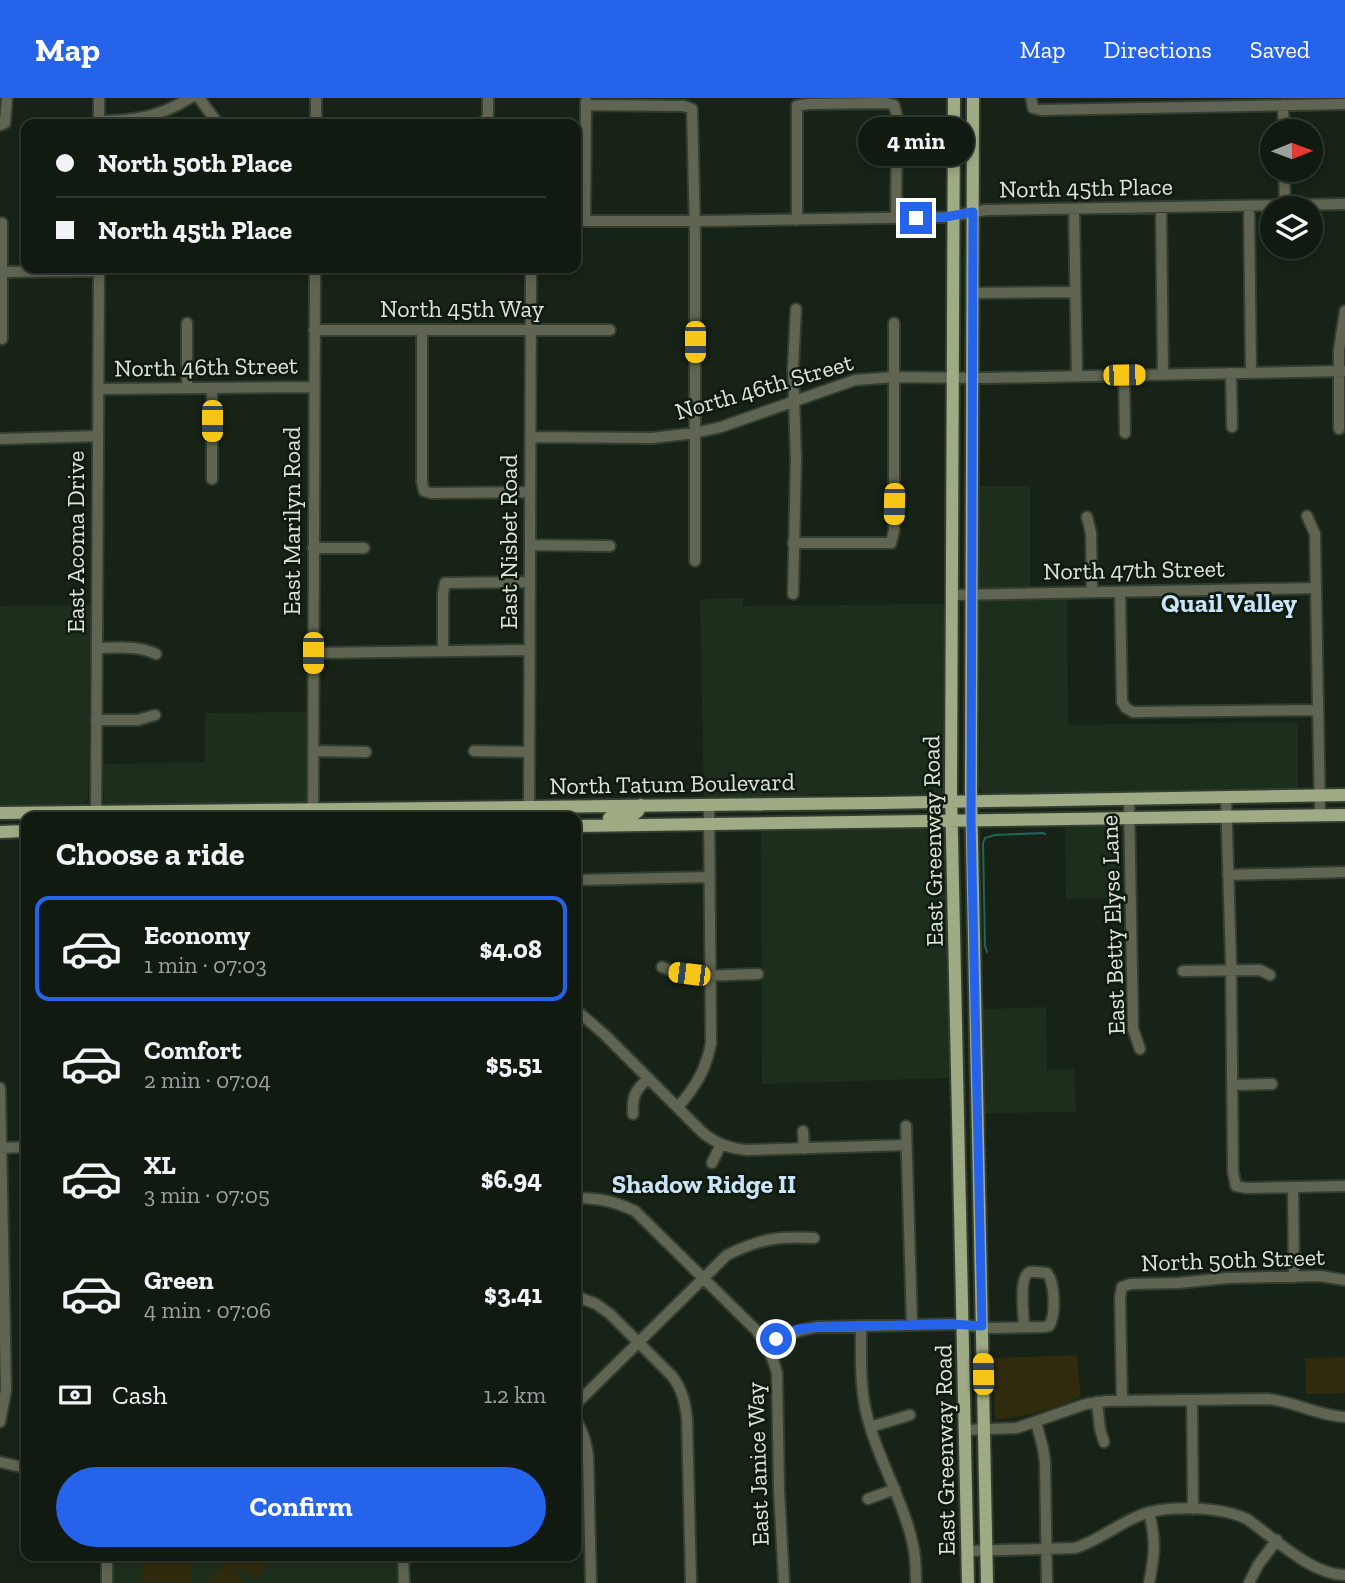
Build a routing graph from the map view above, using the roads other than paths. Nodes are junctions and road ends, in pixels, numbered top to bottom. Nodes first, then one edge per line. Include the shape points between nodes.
1 (7, 98) edge
2 (99, 98) edge
3 (190, 98) edge
4 (199, 98) edge
5 (316, 98) edge
6 (488, 98) edge
7 (954, 98) edge
8 (973, 98) edge
9 (586, 102) edge
10 (1230, 102) edge
11 (1340, 102) edge
12 (1032, 103) edge
13 (1129, 103) edge
14 (1283, 105) junction
15 (99, 119) edge
16 (135, 119) edge
17 (215, 119) edge
18 (316, 119) edge
19 (486, 119) edge
20 (1284, 119) edge
21 (3, 124) edge
22 (1323, 204) edge
23 (1345, 204) edge
24 (1249, 206) junction
25 (1260, 206) edge
26 (1161, 208) junction
27 (1074, 209) junction
28 (973, 212) junction
29 (953, 215) junction
30 (896, 218) junction
31 (797, 220) junction
32 (581, 221) edge
33 (695, 221) junction
34 (2, 223) dead end
35 (21, 271) edge
36 (1, 272) edge
37 (99, 273) edge
38 (315, 273) edge
39 (531, 273) edge
40 (1075, 292) junction
41 (973, 293) junction
42 (796, 309) dead end
43 (1345, 311) edge
44 (187, 323) dead end
45 (894, 324) dead end
46 (531, 329) junction
47 (314, 330) junction
48 (422, 330) junction
49 (610, 330) dead end
50 (2, 339) edge
51 (1342, 371) edge
52 (1231, 373) junction
53 (1251, 373) junction
54 (1163, 374) junction
55 (1124, 375) junction
56 (1077, 376) junction
57 (894, 377) junction
58 (953, 378) junction
59 (972, 378) junction
60 (314, 387) junction
61 (187, 388) junction
62 (212, 388) junction
63 (98, 389) junction
64 (794, 400) junction
65 (1232, 427) dead end
66 (1339, 429) dead end
67 (1125, 432) dead end
68 (695, 433) junction
69 (98, 436) junction
70 (531, 437) junction
71 (0, 439) edge
72 (212, 479) dead end
73 (530, 492) junction
74 (1307, 516) dead end
75 (1087, 517) dead end
76 (793, 543) junction
77 (530, 545) junction
78 (610, 546) dead end
79 (313, 548) junction
80 (364, 548) dead end
81 (695, 561) dead end
82 (530, 582) junction
83 (1316, 588) junction
84 (1092, 592) junction
85 (1120, 592) junction
86 (793, 594) dead end
87 (972, 595) junction
88 (953, 596) junction
89 (97, 648) junction
90 (529, 650) junction
91 (443, 651) junction
92 (313, 653) junction
93 (156, 654) dead end
94 (953, 660) junction
95 (971, 660) junction
96 (1318, 710) junction
97 (155, 715) dead end
98 (96, 720) junction
99 (313, 751) junction
100 (474, 751) dead end
101 (529, 751) junction
102 (366, 752) dead end
103 (1319, 796) junction
104 (1345, 796) edge
105 (1226, 797) junction
106 (1129, 799) junction
107 (952, 802) junction
108 (971, 802) junction
109 (917, 803) junction
110 (804, 804) junction
111 (709, 805) junction
112 (641, 806) junction
113 (96, 812) edge
114 (313, 812) edge
115 (529, 812) edge
116 (0, 813) edge
117 (21, 813) edge
118 (1345, 815) edge
119 (1320, 816) junction
120 (1227, 817) junction
121 (1129, 818) junction
122 (952, 821) junction
123 (971, 821) junction
124 (845, 822) junction
125 (709, 824) junction
126 (581, 825) edge
127 (581, 826) edge
128 (21, 831) edge
129 (0, 832) edge
130 (1345, 872) edge
131 (1228, 875) junction
132 (710, 877) junction
133 (581, 880) edge
134 (662, 967) dead end
135 (1231, 970) junction
136 (1183, 971) dead end
137 (711, 974) junction
138 (758, 974) dead end
139 (1270, 975) dead end
140 (581, 1014) edge
141 (1140, 1049) dead end
142 (648, 1078) junction
143 (1272, 1084) dead end
144 (1232, 1085) junction
145 (0, 1088) edge
146 (678, 1107) junction
147 (633, 1114) dead end
148 (906, 1126) dead end
149 (803, 1131) dead end
150 (721, 1144) junction
151 (906, 1145) junction
152 (21, 1147) edge
153 (1, 1148) edge
154 (804, 1149) junction
155 (712, 1163) dead end
156 (1345, 1186) edge
157 (1293, 1187) junction
158 (581, 1198) edge
159 (814, 1238) dead end
160 (1294, 1277) junction
161 (702, 1278) junction
162 (1345, 1280) edge
163 (581, 1298) edge
164 (2, 1305) edge
165 (912, 1325) junction
166 (963, 1325) junction
167 (861, 1326) junction
168 (982, 1326) junction
169 (1024, 1327) junction
170 (638, 1342) junction
171 (767, 1345) junction
172 (581, 1399) edge
173 (1192, 1400) junction
174 (1122, 1401) junction
175 (1097, 1402) junction
176 (909, 1415) dead end
177 (1345, 1417) edge
178 (0, 1422) edge
179 (1036, 1422) junction
180 (870, 1427) junction
181 (581, 1430) edge
182 (965, 1430) junction
183 (985, 1430) junction
184 (1104, 1442) dead end
185 (0, 1462) edge
186 (21, 1467) edge
187 (895, 1489) junction
188 (868, 1499) dead end
189 (1193, 1509) junction
190 (1149, 1512) junction
191 (1277, 1540) junction
192 (1047, 1549) junction
193 (968, 1551) junction
194 (986, 1551) junction
195 (107, 1561) edge
196 (403, 1561) edge
197 (1345, 1576) edge
198 (107, 1583) edge
199 (404, 1583) edge
200 (591, 1583) edge
201 (691, 1583) edge
202 (784, 1583) edge
203 (916, 1583) edge
204 (968, 1583) edge
205 (987, 1583) edge
206 (1047, 1583) edge
207 (1149, 1583) edge
208 (1249, 1583) edge

1 - 21 street
2 - 15 street
3 - 16 street
4 - 17 street
5 - 18 street
6 - 19 street
7 - 29 main road, East Greenway Road
8 - 28 main road, East Greenway Road
9 - 32 street
9 - 33 street via 692,109
10 - 13 street
10 - 14 street
11 - 14 street
12 - 13 street via 1041,110
14 - 20 street
22 - 23 street, North 45th Place
24 - 25 street, North 45th Place
24 - 26 street, North 45th Place
24 - 53 street
26 - 27 street, North 45th Place
26 - 54 street
27 - 28 street, North 45th Place
27 - 40 street
28 - 29 street, North 45th Place
28 - 41 main road, East Greenway Road
29 - 30 street, North 45th Place
29 - 58 main road, East Greenway Road
30 - 31 street, North 45th Place
30 - 31 street via 894,105 808,104 797,106
31 - 33 street, North 45th Place
32 - 33 street, North 45th Place
33 - 68 street
34 - 36 street
35 - 36 street
36 - 50 street
37 - 63 street, East Acoma Drive
38 - 47 street, East Marilyn Road
39 - 46 street, East Nisbet Road
40 - 41 street
40 - 56 street
41 - 59 main road, East Greenway Road
42 - 64 street
43 - 51 street via 1339,341
44 - 61 street
45 - 57 street
46 - 48 street, North 45th Way
46 - 49 street, North 45th Way
46 - 70 street, East Nisbet Road
47 - 48 street, North 45th Way
47 - 60 street, East Marilyn Road
48 - 73 street via 424,491
51 - 53 street, North 46th Street
51 - 66 street
52 - 53 street, North 46th Street
52 - 54 street, North 46th Street
52 - 65 street
54 - 55 street, North 46th Street
55 - 56 street, North 46th Street
55 - 67 street
56 - 59 street, North 46th Street
57 - 58 street, North 46th Street
57 - 64 street, North 46th Street via 855,380
57 - 76 street via 891,542
58 - 59 street, North 46th Street
58 - 88 main road, East Greenway Road
59 - 87 main road, East Greenway Road
60 - 62 street, North 46th Street
60 - 79 street, East Marilyn Road
61 - 62 street, North 46th Street
61 - 63 street, North 46th Street
62 - 72 street
63 - 69 street, East Acoma Drive
64 - 68 street, North 46th Street
64 - 76 street
68 - 70 street, North 46th Street via 652,438
68 - 81 street
69 - 71 street
69 - 89 street, East Acoma Drive
70 - 73 street, East Nisbet Road
73 - 77 street, East Nisbet Road
74 - 83 street via 1315,534
75 - 84 street
76 - 86 street
77 - 78 street
77 - 82 street, East Nisbet Road
79 - 80 street
79 - 92 street, East Marilyn Road
82 - 90 street, East Nisbet Road
82 - 91 street via 445,583
83 - 85 street, North 47th Street
83 - 96 street
84 - 85 street, North 47th Street
84 - 87 street, North 47th Street
85 - 96 street via 1122,702 1126,708 1133,712
87 - 88 street, North 47th Street
87 - 95 main road, East Greenway Road
88 - 94 main road, East Greenway Road
89 - 93 street via 137,648
89 - 98 street, East Acoma Drive
90 - 91 street
90 - 101 street, East Nisbet Road
91 - 92 street
92 - 99 street, East Marilyn Road
94 - 95 main road
94 - 107 main road, East Greenway Road
95 - 108 main road, East Greenway Road
96 - 103 street
97 - 98 street via 138,720
98 - 113 street, East Acoma Drive
99 - 102 street
99 - 114 street, East Marilyn Road
100 - 101 street
101 - 115 street, East Nisbet Road
103 - 104 main road, North Tatum Boulevard
103 - 105 main road, North Tatum Boulevard
103 - 119 street
105 - 106 main road, North Tatum Boulevard
105 - 120 street
106 - 108 main road, North Tatum Boulevard
106 - 121 street, East Betty Elyse Lane
107 - 108 main road, North Tatum Boulevard
107 - 109 main road, North Tatum Boulevard
107 - 122 main road, East Greenway Road
108 - 123 main road, East Greenway Road
109 - 110 main road, North Tatum Boulevard
109 - 124 main road via 854,812
110 - 111 main road, North Tatum Boulevard
110 - 124 main road via 810,815
110 - 125 main road via 791,816 726,817
111 - 112 main road, North Tatum Boulevard
111 - 125 street
112 - 115 main road, North Tatum Boulevard
112 - 126 main road via 636,814
116 - 117 main road, North Tatum Boulevard
118 - 119 main road, North Tatum Boulevard
119 - 120 main road, North Tatum Boulevard
120 - 121 main road, North Tatum Boulevard
120 - 131 street
121 - 123 main road, North Tatum Boulevard
121 - 141 street, East Betty Elyse Lane via 1133,1030
122 - 123 main road, North Tatum Boulevard
122 - 124 main road, North Tatum Boulevard
122 - 166 main road, East Greenway Road
123 - 168 main road, East Greenway Road
124 - 125 main road, North Tatum Boulevard
125 - 127 main road, North Tatum Boulevard
125 - 132 street
128 - 129 main road
130 - 131 street
131 - 135 street
132 - 133 street
132 - 137 street
134 - 137 street
135 - 136 street
135 - 139 street via 1260,970
135 - 144 street
137 - 138 street
137 - 146 street via 709,1056 696,1085
140 - 142 street
142 - 146 street
142 - 147 street via 634,1094
143 - 144 street
144 - 157 street via 1236,1186
145 - 153 street
146 - 150 street
148 - 151 street
149 - 154 street
150 - 154 street via 739,1150
150 - 155 street
151 - 154 street
151 - 165 street
152 - 153 street
153 - 164 street
156 - 157 street
157 - 160 street
158 - 161 street via 619,1203 635,1211
159 - 161 street via 746,1245
160 - 162 street, North 50th Street
160 - 174 street, North 50th Street via 1122,1287
161 - 170 street
161 - 171 street
163 - 170 street via 596,1304
164 - 178 street via 6,1390
165 - 166 street
165 - 167 street
166 - 168 street
166 - 182 main road, East Greenway Road
167 - 171 street via 798,1329
167 - 180 street via 864,1406
168 - 169 street
168 - 183 main road, East Greenway Road
169 - 169 street via 1049,1326 1053,1319 1053,1284 1047,1273 1031,1272 1023,1280
170 - 172 street
170 - 201 street via 680,1386 686,1404
171 - 202 street, East Janice Way via 776,1373
173 - 174 street
173 - 177 street via 1267,1399
173 - 189 street
174 - 175 street
175 - 179 street
175 - 184 street
176 - 180 street
179 - 183 street
179 - 192 street via 1045,1462
180 - 187 street
181 - 200 street via 588,1457
182 - 183 street
182 - 193 main road, East Greenway Road
183 - 194 main road, East Greenway Road
185 - 186 street
187 - 188 street
187 - 203 street via 913,1544
189 - 190 street
189 - 191 street via 1235,1513
190 - 192 street via 1087,1544
190 - 207 street via 1155,1540
191 - 197 street via 1317,1569
191 - 208 street
192 - 194 street
192 - 206 street
193 - 194 street
193 - 204 main road, East Greenway Road
194 - 205 main road, East Greenway Road
195 - 198 street
196 - 199 street

